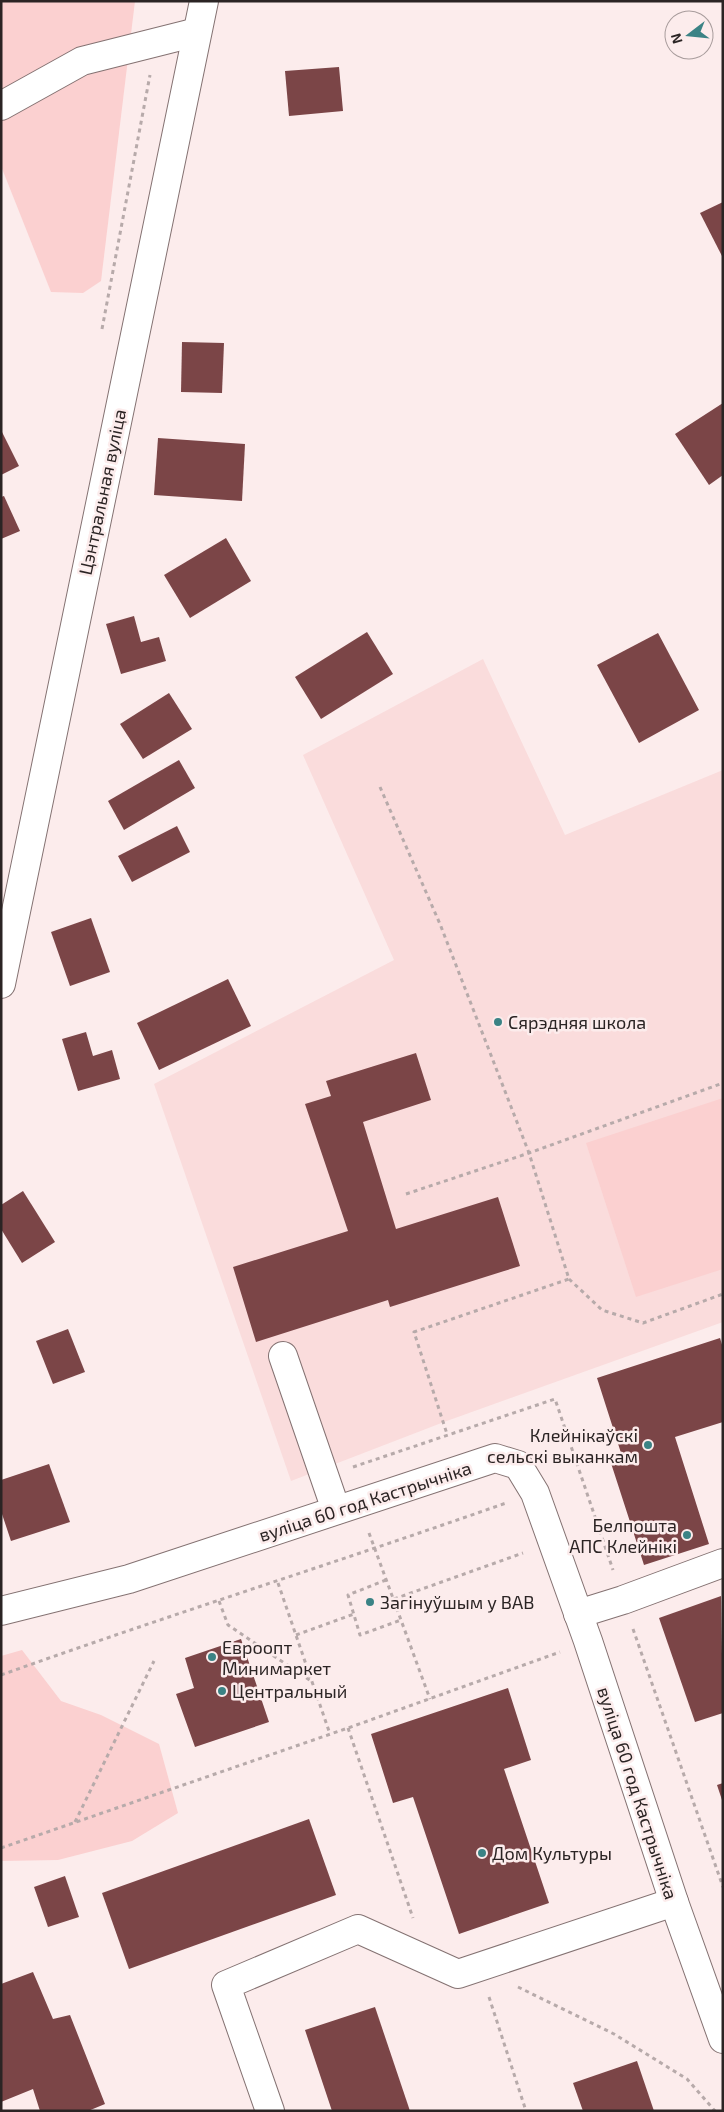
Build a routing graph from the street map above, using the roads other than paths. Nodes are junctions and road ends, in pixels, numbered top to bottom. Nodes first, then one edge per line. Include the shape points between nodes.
1 (204, 1) edge
2 (197, 32) junction
3 (1, 106) edge
4 (1, 984) edge
5 (283, 1356) dead end
6 (347, 1506) junction
7 (723, 1563) edge
8 (1, 1611) edge
9 (578, 1614) junction
10 (674, 1902) junction
11 (723, 2039) edge
12 (270, 2111) edge

1 - 2 street, Цэнтральная вуліца
2 - 3 street via 82,62
2 - 4 street, Цэнтральная вуліца
5 - 6 street
6 - 8 street, вуліца 60 год Кастрычніка via 129,1578
6 - 9 street, вуліца 60 год Кастрычніка via 495,1458 518,1465 535,1493
7 - 9 street
9 - 10 street, вуліца 60 год Кастрычніка
10 - 11 street, вуліца 60 год Кастрычніка
10 - 12 street via 458,1974 358,1929 226,1985

